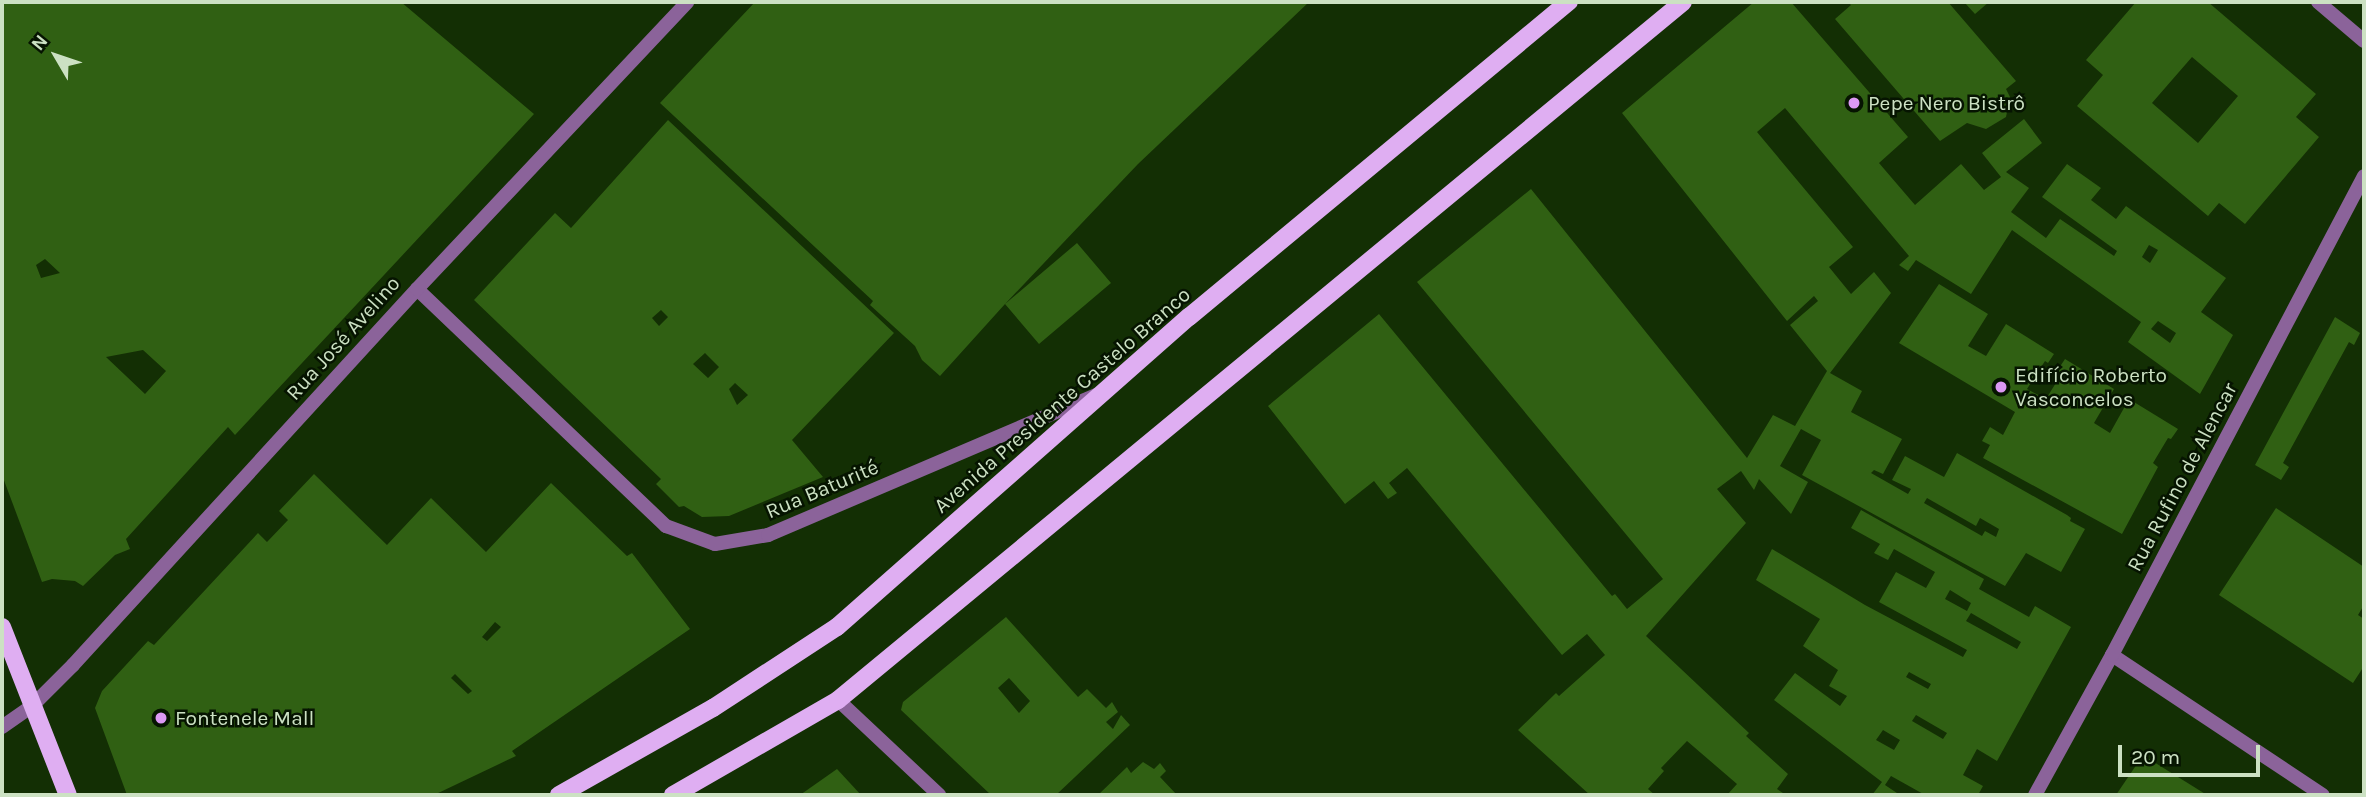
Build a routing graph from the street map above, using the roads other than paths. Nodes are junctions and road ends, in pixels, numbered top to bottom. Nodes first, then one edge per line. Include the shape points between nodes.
1 (687, 2) edge
2 (1569, 2) edge
3 (1683, 2) edge
4 (2318, 2) edge
5 (2364, 41) edge
6 (2364, 176) edge
7 (417, 289) junction
8 (1113, 387) junction
9 (2, 627) edge
10 (2112, 655) junction
11 (838, 700) junction
12 (33, 705) junction
13 (2, 726) edge
14 (68, 795) edge
15 (559, 795) edge
16 (673, 795) edge
17 (939, 795) edge
18 (2035, 795) edge
19 (2323, 795) edge

1 - 7 street, Rua José Avelino
2 - 8 main road, Avenida Presidente Castelo Branco via 1189,317
3 - 11 main road
4 - 5 street
6 - 10 street, Rua Rufino de Alencar
7 - 8 street, Rua Baturité via 666,526 715,544 768,535
7 - 12 street, Rua José Avelino
8 - 15 main road, Avenida Presidente Castelo Branco via 837,627 713,708
9 - 12 main road
10 - 18 street, Rua Rufino de Alencar
10 - 19 street
11 - 16 main road
11 - 17 street
12 - 13 street, Rua José Avelino
12 - 14 main road

